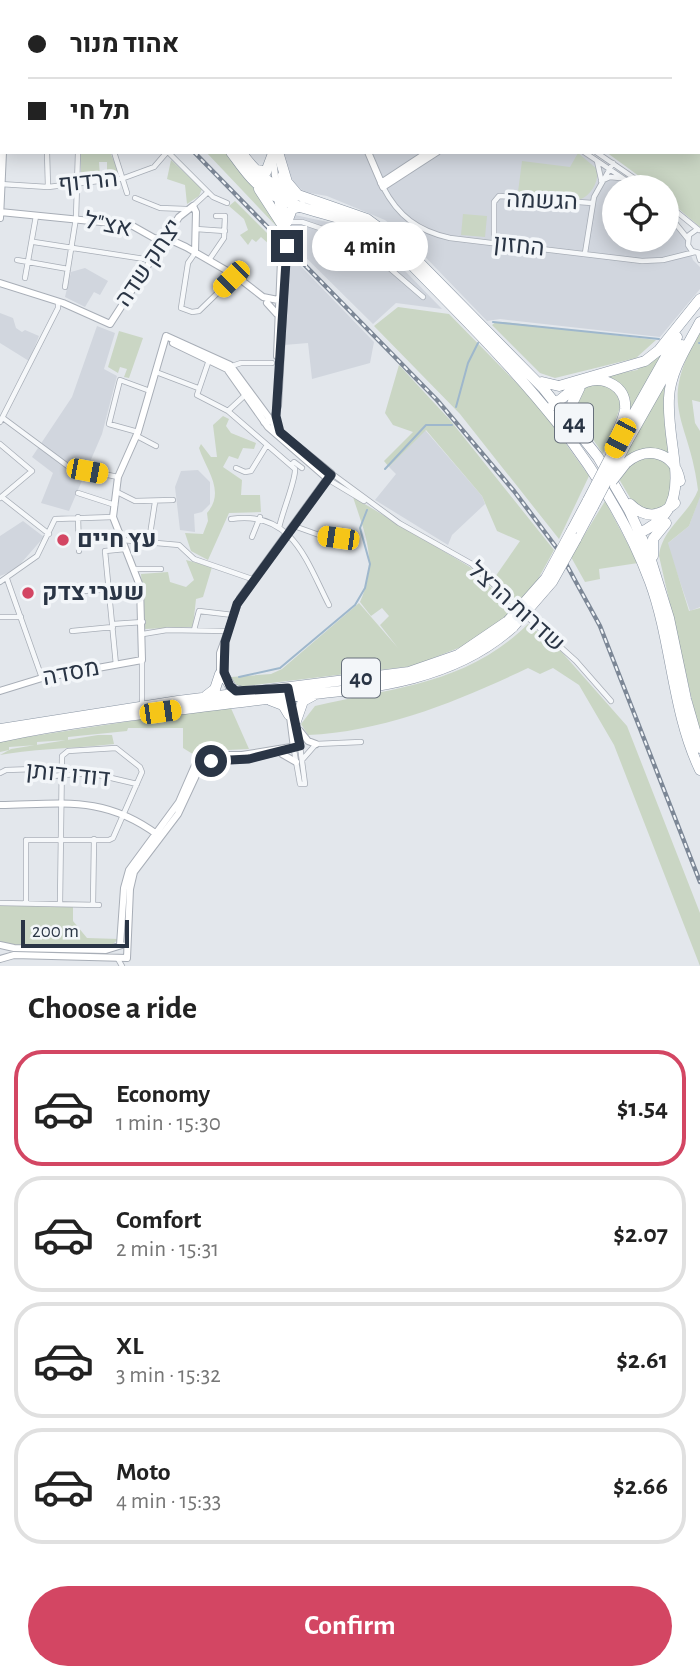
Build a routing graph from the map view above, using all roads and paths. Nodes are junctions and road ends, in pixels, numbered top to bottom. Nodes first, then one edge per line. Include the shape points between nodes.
1 (3, 154) edge
2 (47, 154) edge
3 (78, 154) edge
4 (115, 154) edge
5 (165, 154) edge
6 (169, 154) edge
7 (233, 154) edge
8 (242, 154) edge
9 (275, 154) edge
10 (275, 154) edge
11 (275, 154) edge
12 (369, 154) edge
13 (426, 154) edge
14 (434, 154) edge
15 (587, 154) edge
16 (599, 154) edge
17 (596, 160) junction
18 (613, 163) junction
19 (609, 168) junction
20 (375, 170) junction
21 (250, 171) junction
22 (394, 175) junction
23 (619, 175) edge
24 (630, 175) edge
25 (124, 178) junction
26 (601, 182) junction
27 (1, 184) edge
28 (78, 184) junction
29 (382, 185) junction
30 (48, 187) junction
31 (208, 192) junction
32 (127, 193) dead end
33 (280, 194) junction
34 (135, 198) dead end
35 (227, 203) dead end
36 (592, 203) junction
37 (310, 204) junction
38 (192, 206) junction
39 (679, 213) edge
40 (1, 215) edge
41 (36, 215) junction
42 (216, 216) dead end
43 (76, 218) junction
44 (284, 222) junction
45 (493, 227) junction
46 (679, 228) edge
47 (195, 229) junction
48 (700, 230) edge
49 (225, 231) junction
50 (164, 240) junction
51 (688, 240) junction
52 (194, 241) junction
53 (478, 241) junction
54 (34, 242) junction
55 (494, 243) junction
56 (72, 247) junction
57 (186, 247) junction
58 (698, 252) edge
59 (195, 253) junction
60 (585, 253) junction
61 (675, 257) junction
62 (17, 260) dead end
63 (151, 260) junction
64 (209, 260) junction
65 (700, 260) edge
66 (29, 264) junction
67 (68, 269) junction
68 (234, 277) junction
69 (25, 278) dead end
70 (0, 283) edge
71 (65, 287) dead end
72 (423, 297) dead end
73 (700, 300) edge
74 (280, 301) junction
75 (58, 302) junction
76 (267, 303) junction
77 (278, 316) junction
78 (700, 316) edge
79 (700, 322) edge
80 (165, 338) junction
81 (209, 358) junction
82 (241, 363) junction
83 (272, 363) dead end
84 (231, 366) junction
85 (156, 372) junction
86 (532, 376) junction
87 (586, 376) junction
88 (241, 378) junction
89 (598, 380) junction
90 (198, 388) junction
91 (150, 391) junction
92 (243, 397) dead end
93 (555, 401) junction
94 (275, 403) junction
95 (260, 407) junction
96 (547, 409) junction
97 (228, 411) junction
98 (269, 419) junction
99 (1, 420) edge
100 (580, 431) junction
101 (138, 434) junction
102 (620, 440) junction
103 (0, 444) edge
104 (267, 445) junction
105 (156, 446) dead end
106 (291, 465) junction
107 (236, 468) dead end
108 (302, 468) dead end
109 (118, 477) junction
110 (328, 477) junction
111 (617, 488) junction
112 (117, 492) junction
113 (78, 493) dead end
114 (1, 498) edge
115 (173, 500) dead end
116 (155, 502) junction
117 (678, 502) junction
118 (591, 503) junction
119 (116, 505) junction
120 (78, 517) junction
121 (113, 517) junction
122 (260, 517) junction
123 (231, 519) dead end
124 (294, 526) junction
125 (284, 531) junction
126 (640, 531) junction
127 (576, 533) junction
128 (49, 534) junction
129 (629, 536) junction
130 (252, 537) dead end
131 (121, 540) junction
132 (357, 540) dead end
133 (149, 541) junction
134 (125, 549) junction
135 (79, 551) dead end
136 (136, 569) junction
137 (160, 569) dead end
138 (654, 570) junction
139 (8, 579) junction
140 (252, 579) junction
141 (0, 582) edge
142 (140, 586) junction
143 (109, 589) junction
144 (72, 592) dead end
145 (329, 604) dead end
146 (233, 615) junction
147 (0, 617) edge
148 (21, 617) junction
149 (143, 622) junction
150 (511, 624) junction
151 (113, 625) junction
152 (194, 630) junction
153 (72, 631) dead end
154 (228, 631) junction
155 (143, 634) junction
156 (142, 660) junction
157 (116, 665) junction
158 (222, 676) junction
159 (42, 678) junction
160 (1, 688) edge
161 (323, 692) junction
162 (289, 693) junction
163 (258, 696) junction
164 (201, 698) junction
165 (224, 698) junction
166 (611, 701) dead end
167 (142, 706) junction
168 (294, 720) junction
169 (0, 729) edge
170 (292, 736) junction
171 (0, 737) edge
172 (361, 742) dead end
173 (316, 744) junction
174 (296, 747) junction
175 (700, 748) edge
176 (280, 751) junction
177 (299, 761) junction
178 (700, 770) edge
179 (0, 773) edge
180 (61, 775) junction
181 (137, 784) junction
182 (60, 804) junction
183 (0, 805) edge
184 (125, 815) junction
185 (158, 835) junction
186 (59, 838) junction
187 (94, 839) junction
188 (0, 903) edge
189 (26, 904) junction
190 (60, 904) junction
191 (93, 904) junction
192 (99, 905) dead end
193 (2, 945) edge
194 (121, 946) junction
195 (2, 957) edge
196 (120, 962) edge

1 - 27 street
2 - 30 street
3 - 28 street
4 - 25 street
5 - 25 street, הרדוף via 154,167
6 - 31 street
7 - 21 highway, 44
8 - 21 highway, 44
9 - 21 highway via 267,172
10 - 33 street
11 - 37 highway via 288,185
12 - 20 street
13 - 22 street
14 - 29 street
15 - 17 street
16 - 18 street
17 - 19 street
17 - 26 street
18 - 19 street
18 - 24 street
19 - 23 street
19 - 26 street
20 - 22 street
20 - 29 street
21 - 33 highway, 44
21 - 44 highway
22 - 29 street
25 - 28 street, הרדוף
25 - 32 street
26 - 36 street
27 - 30 street, הרדוף
27 - 40 street
28 - 30 street, הרדוף
28 - 43 street
29 - 53 street, החזון via 400,213 421,229
31 - 35 street
31 - 38 street, יצחק שדה
33 - 37 highway, 44
33 - 44 street
34 - 38 street via 160,208
36 - 45 street, הגשמה via 499,196 494,202
36 - 60 street
37 - 44 highway via 296,206
37 - 86 highway, 44 via 354,213 387,231
37 - 96 highway, 44 via 382,237
38 - 47 street
38 - 50 street, יצחק שדה
39 - 48 street
40 - 41 street, אצ"ל
41 - 43 street, אצ"ל
41 - 54 street
42 - 49 street via 225,216
43 - 50 street, אצ"ל via 126,224
43 - 56 street
44 - 72 street via 302,222 358,240
44 - 74 street
45 - 53 street via 489,237
45 - 55 street, הגשמה
46 - 51 street
47 - 49 street
47 - 52 street
48 - 51 street via 692,232
49 - 64 street
50 - 57 street, אצ"ל
50 - 63 street, יצחק שדה
51 - 58 street
51 - 61 street
52 - 57 street
52 - 59 street
53 - 55 street, החזון
54 - 56 street
54 - 66 street
55 - 60 street, החזון
56 - 63 street
56 - 67 street
57 - 59 street, אצ"ל
58 - 61 street, החזון
58 - 65 street
59 - 64 street, אצ"ל
59 - 68 street via 188,263 181,308 199,311
60 - 61 street, החזון via 642,261
62 - 66 street
63 - 75 street, יצחק שדה via 110,324
64 - 68 street, אצ"ל
66 - 67 street
66 - 69 street
67 - 71 street
68 - 74 street, אצ"ל via 263,298
68 - 76 street, אצ"ל
70 - 75 street
73 - 87 highway via 645,361
73 - 102 highway
74 - 76 street
74 - 77 street
74 - 98 street
75 - 99 street
76 - 77 street, אצ"ל
77 - 94 street
78 - 102 highway
79 - 117 highway via 669,393 686,480
80 - 81 street, שדרות הרצל
80 - 84 street, שדרות הרצל
80 - 85 street
81 - 90 street
81 - 98 street, שדרות הרצל via 230,372
82 - 83 street
82 - 84 street
82 - 88 street
84 - 88 street, שדרות הרצל
85 - 90 street
85 - 91 street
86 - 87 highway via 555,387
86 - 93 highway, 44
87 - 93 highway
88 - 95 street, שדרות הרצל
89 - 93 highway
89 - 100 highway via 583,385 573,397 572,413
89 - 102 highway via 615,386 624,400
90 - 97 street via 197,395
91 - 101 street
91 - 101 street via 120,380 108,424
92 - 97 street
93 - 96 highway
93 - 100 highway, 44
94 - 95 street
94 - 98 street
95 - 98 street, שדרות הרצל
96 - 129 highway, 44 via 593,470
97 - 104 street
98 - 110 street, שדרות הרצל
98 - 110 street, שדרות הרצל
99 - 109 street via 69,467
100 - 111 highway, 44
101 - 105 street
101 - 109 street
102 - 118 highway, bridge
103 - 114 street via 32,471
104 - 106 street
104 - 107 street via 251,471
106 - 108 street via 294,462
106 - 125 street via 296,476 282,508
109 - 112 street
110 - 124 street
110 - 125 street
110 - 166 street, שדרות הרצל via 472,564 563,648
111 - 117 highway via 632,507 645,514 660,513
111 - 126 highway, 44
112 - 116 street via 135,501
112 - 119 street
113 - 119 street
114 - 128 street
115 - 116 street
116 - 133 street
117 - 118 highway, bridge via 679,475 667,458 646,452 626,463
117 - 126 highway
117 - 138 highway via 677,513 653,540
118 - 127 highway
118 - 127 highway, 40 via 581,513
119 - 121 street
120 - 121 street
120 - 128 street via 55,519
120 - 135 street
121 - 131 street
122 - 123 street
122 - 125 street
122 - 130 street
124 - 125 street
124 - 132 street via 322,536
125 - 140 street
125 - 145 street via 300,546
126 - 129 highway
126 - 138 highway, 44
127 - 150 highway, 40, bridge via 552,582
128 - 139 street via 37,556
129 - 178 highway, 44 via 657,603 679,703
131 - 133 street
131 - 134 street
133 - 140 street via 179,545 194,559
134 - 136 street
134 - 143 street via 105,551
136 - 137 street
136 - 142 street
138 - 175 highway, 44
139 - 141 street
139 - 148 street
140 - 146 street
142 - 143 street
142 - 149 street
143 - 144 street
143 - 151 street
146 - 152 street via 199,611
146 - 154 street
147 - 148 street
148 - 159 street
149 - 151 street
149 - 155 street
150 - 161 highway, 40 via 481,651 440,671
150 - 162 highway, 40 via 428,667
151 - 153 street
151 - 157 street
152 - 154 street
152 - 155 street
154 - 158 street via 220,653
155 - 156 street
156 - 157 street, מסדה
156 - 167 street
157 - 159 street, מסדה
158 - 163 highway via 232,689
158 - 164 highway via 215,689
158 - 165 street
159 - 160 street, מסדה
161 - 162 highway, 40
161 - 168 highway via 303,701
162 - 163 highway, 40
162 - 168 street
163 - 165 highway, 40
163 - 168 highway via 280,703
164 - 165 highway, 40
164 - 167 highway, 40
165 - 171 highway, 40
167 - 169 highway, 40
168 - 170 street
168 - 173 street via 304,738
168 - 174 street
170 - 174 street
170 - 176 street
172 - 173 street
173 - 177 street
174 - 176 street
174 - 177 street
176 - 177 street
176 - 185 street via 200,760
179 - 180 street, דודו דותן via 35,769
180 - 181 street, דודו דותן via 96,774
180 - 181 street via 65,752 112,747 140,767
180 - 182 street
181 - 184 street
182 - 183 street
182 - 184 street via 100,805
182 - 186 street
184 - 185 street
184 - 187 street via 112,839
185 - 194 street via 137,857 126,879
186 - 187 street
186 - 189 street via 26,840
186 - 190 street
187 - 191 street
188 - 189 street
189 - 190 street
190 - 191 street
191 - 192 street
193 - 194 street via 96,950
193 - 195 street
194 - 196 street
194 - 196 street via 127,958
195 - 196 street

